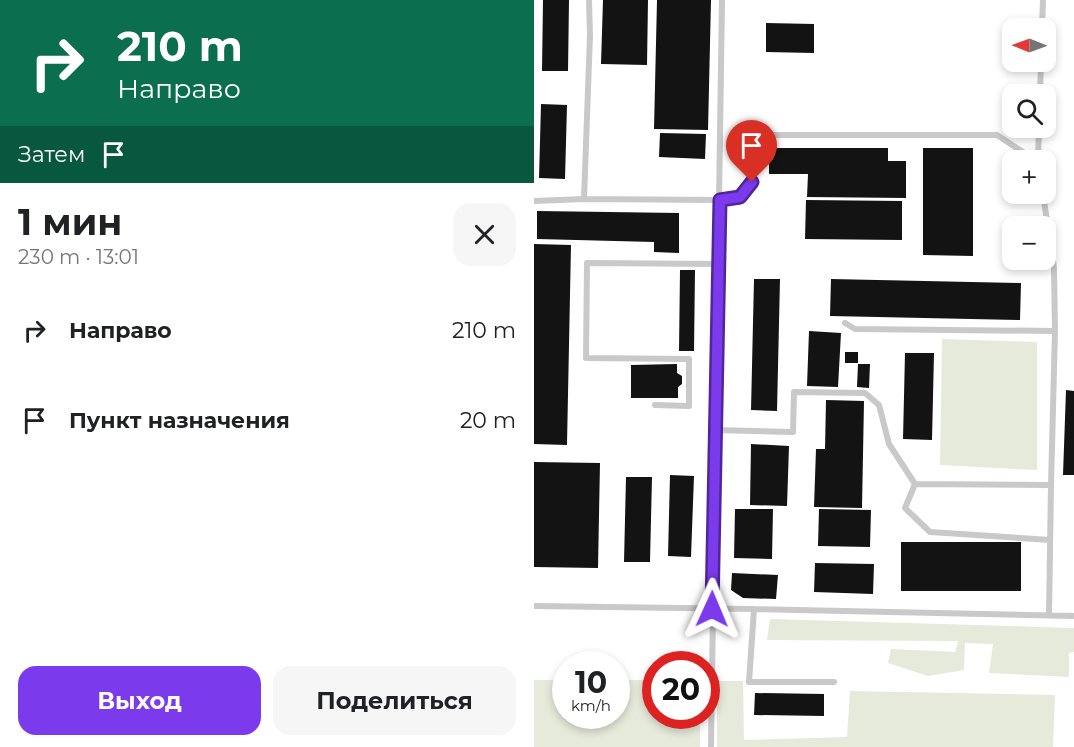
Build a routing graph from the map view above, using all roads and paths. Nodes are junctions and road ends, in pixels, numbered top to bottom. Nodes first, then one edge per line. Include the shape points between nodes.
1 (589, 0) edge
2 (722, 0) edge
3 (1043, 0) edge
4 (1042, 18) edge
5 (1021, 150) edge
6 (584, 199) junction
7 (720, 200) junction
8 (534, 201) edge
9 (1044, 204) edge
10 (718, 264) junction
11 (845, 323) dead end
12 (1056, 331) junction
13 (655, 405) dead end
14 (716, 430) junction
15 (915, 484) junction
16 (1051, 485) junction
17 (1050, 540) junction
18 (534, 606) edge
19 (712, 609) junction
20 (754, 609) junction
21 (1048, 615) junction
22 (1074, 616) edge
23 (834, 682) dead end
24 (711, 747) edge

1 - 6 lane
2 - 7 lane
3 - 4 lane
5 - 7 lane via 997,135 772,135 757,142 752,182 740,197
6 - 7 lane
6 - 8 lane
7 - 10 lane
9 - 12 lane via 1054,268
10 - 13 lane via 587,263 586,358 689,359 689,406
10 - 14 lane
11 - 12 lane via 855,329
12 - 16 lane
14 - 15 lane via 793,432 794,392 865,393 879,405 889,444
14 - 19 lane
15 - 16 lane
15 - 17 lane via 905,508 930,531
16 - 17 lane
17 - 21 lane
18 - 19 lane
19 - 20 lane
19 - 24 lane
20 - 21 lane
20 - 23 lane via 749,682
21 - 22 lane

